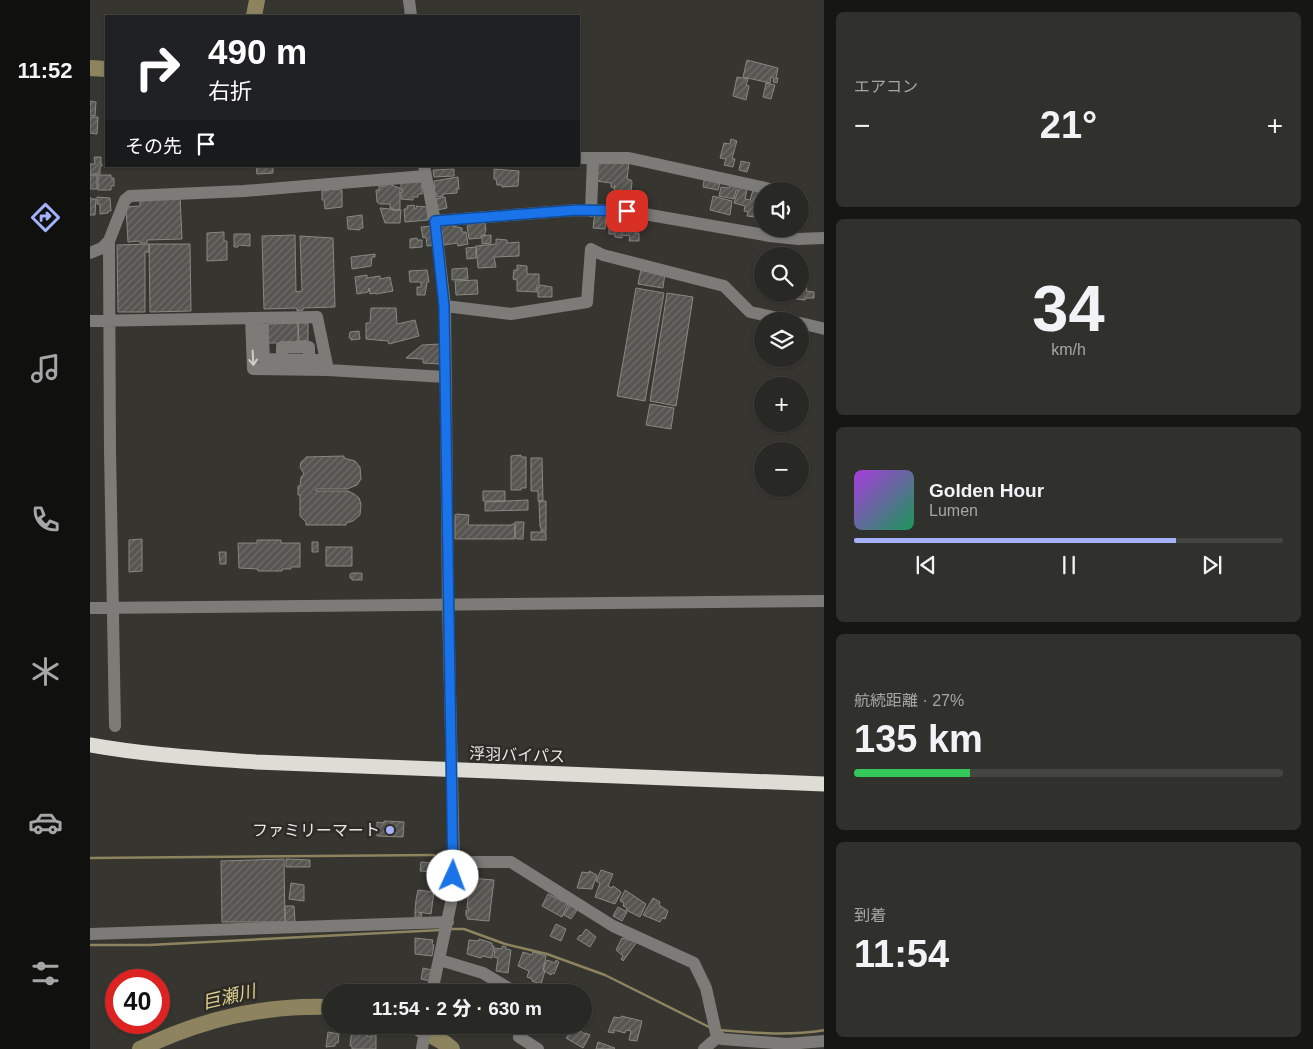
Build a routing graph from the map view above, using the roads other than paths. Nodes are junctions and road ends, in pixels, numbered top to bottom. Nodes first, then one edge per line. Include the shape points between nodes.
1 (409, 0) edge
2 (411, 15) edge
3 (580, 158) edge
4 (593, 159) junction
5 (425, 171) edge
6 (754, 186) edge
7 (591, 210) junction
8 (435, 221) junction
9 (754, 229) edge
10 (793, 237) edge
11 (824, 238) edge
12 (110, 241) junction
13 (90, 253) edge
14 (444, 306) junction
15 (754, 313) edge
16 (256, 318) junction
17 (110, 321) junction
18 (90, 322) edge
19 (809, 325) edge
20 (824, 328) edge
21 (282, 364) junction
22 (326, 365) junction
23 (445, 377) junction
24 (824, 601) edge
25 (448, 604) junction
26 (90, 608) edge
27 (113, 608) junction
28 (115, 726) dead end
29 (90, 745) edge
30 (452, 770) junction
31 (824, 784) edge
32 (454, 862) junction
33 (447, 928) junction
34 (90, 934) edge
35 (440, 960) junction
36 (435, 984) edge
37 (502, 984) edge
38 (424, 1034) edge
39 (520, 1034) edge
40 (718, 1035) junction
41 (824, 1041) edge
42 (422, 1049) edge
43 (538, 1049) edge
44 (704, 1049) edge

1 - 2 street
3 - 4 street
4 - 6 street via 629,158
4 - 7 street
5 - 8 street
5 - 12 street via 244,191 130,196 125,200
7 - 8 street
7 - 9 street via 627,211
8 - 14 street
10 - 11 street
12 - 13 street
12 - 17 street
14 - 15 street via 511,314 587,302 591,249 603,255 724,286
14 - 23 street
16 - 17 street
16 - 21 street via 253,369
16 - 22 street via 317,318
17 - 18 street
17 - 27 street
19 - 20 street
21 - 22 street
21 - 22 street via 310,359
22 - 23 street
23 - 25 street
24 - 25 street
25 - 27 street
25 - 30 street
26 - 27 street
27 - 28 street
29 - 30 highway, 浮羽バイパス via 172,756 256,762
30 - 31 highway, 浮羽バイパス
30 - 32 street
32 - 33 street
32 - 40 street via 511,862 613,926 694,963 706,988
33 - 34 street
33 - 35 street
35 - 36 street
35 - 37 street via 483,973
38 - 42 street
39 - 43 street via 519,1037
40 - 41 street via 722,1039 787,1044
40 - 44 street

